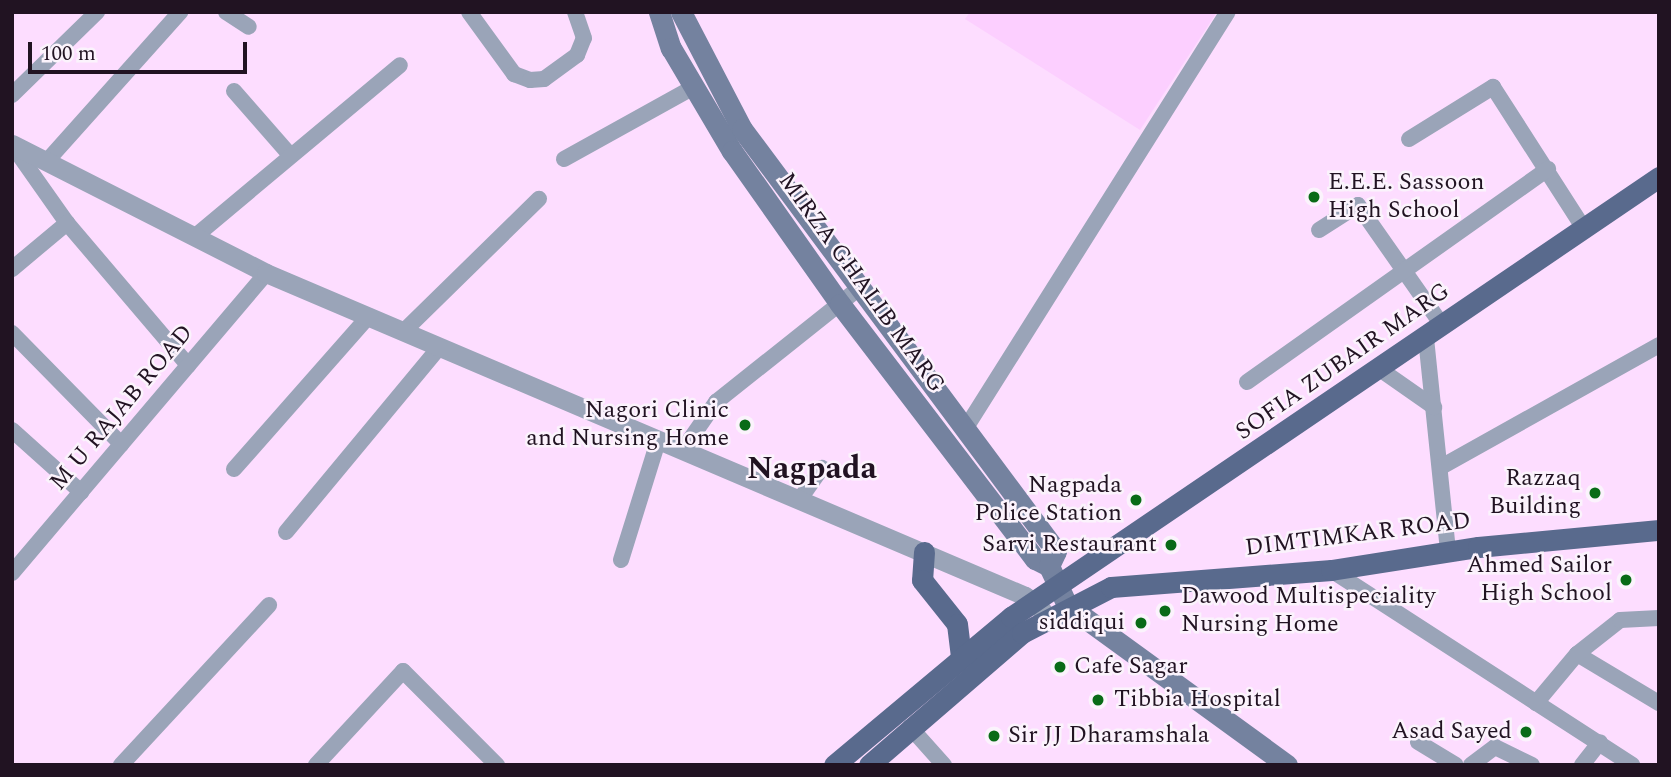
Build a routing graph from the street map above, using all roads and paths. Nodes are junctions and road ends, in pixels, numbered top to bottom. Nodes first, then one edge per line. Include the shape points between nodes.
1 (97, 12) edge
2 (180, 12) edge
3 (226, 12) edge
4 (469, 12) edge
5 (575, 12) edge
6 (659, 12) edge
7 (681, 12) edge
8 (1228, 12) edge
9 (249, 27) dead end
10 (400, 65) dead end
11 (694, 87) junction
12 (234, 91) dead end
13 (12, 95) edge
14 (1409, 139) dead end
15 (12, 144) edge
16 (290, 155) junction
17 (564, 159) dead end
18 (47, 161) junction
19 (1548, 169) junction
20 (1659, 177) edge
21 (539, 200) dead end
22 (67, 223) junction
23 (1584, 229) junction
24 (1319, 230) dead end
25 (198, 234) junction
26 (12, 269) edge
27 (1405, 272) junction
28 (266, 273) junction
29 (858, 289) junction
30 (840, 304) junction
31 (369, 316) junction
32 (404, 331) junction
33 (1434, 332) junction
34 (12, 333) edge
35 (1659, 345) edge
36 (437, 350) junction
37 (188, 365) junction
38 (1381, 370) junction
39 (1247, 382) dead end
40 (1434, 407) junction
41 (967, 426) junction
42 (12, 430) edge
43 (658, 441) junction
44 (121, 444) junction
45 (682, 451) junction
46 (1441, 467) junction
47 (822, 468) dead end
48 (234, 469) dead end
49 (81, 492) junction
50 (800, 499) junction
51 (1659, 530) edge
52 (286, 532) dead end
53 (1448, 551) junction
54 (924, 552) junction
55 (621, 560) dead end
56 (1049, 566) junction
57 (1331, 570) junction
58 (12, 573) edge
59 (1062, 596) junction
60 (269, 605) dead end
61 (1042, 610) junction
62 (1659, 618) edge
63 (1577, 654) junction
64 (961, 657) junction
65 (1536, 703) junction
66 (1659, 703) edge
67 (910, 727) junction
68 (1418, 742) dead end
69 (1600, 742) junction
70 (121, 765) edge
71 (316, 765) edge
72 (496, 765) edge
73 (834, 765) edge
74 (869, 765) edge
75 (944, 765) edge
76 (1287, 765) edge
77 (1456, 765) edge
78 (1471, 765) edge
79 (1532, 765) edge
80 (1582, 765) edge
81 (1633, 765) edge

1 - 13 street
2 - 18 street
3 - 9 street
4 - 5 street via 514,74 530,80 544,79 577,55 584,38
6 - 11 main road, MIRZA GHALIB MARG
7 - 29 main road, MIRZA GHALIB MARG via 742,129
8 - 41 street
10 - 16 street
11 - 17 street
11 - 30 main road, MIRZA GHALIB MARG
12 - 16 street
14 - 19 street via 1493,87
15 - 18 street
15 - 22 street
16 - 25 street
18 - 25 street
19 - 23 street
19 - 27 street
20 - 23 main road, SOFIA ZUBAIR MARG
21 - 32 street
22 - 26 street
22 - 37 street
23 - 33 main road, SOFIA ZUBAIR MARG
24 - 27 street via 1357,205
25 - 28 street
27 - 33 street
27 - 39 street
28 - 31 street
28 - 37 street, M U RAJAB ROAD
29 - 30 street
29 - 41 main road, MIRZA GHALIB MARG
30 - 45 street via 716,402
30 - 56 main road, MIRZA GHALIB MARG via 1035,559
31 - 32 street
31 - 48 street
32 - 36 street
33 - 38 main road, SOFIA ZUBAIR MARG
33 - 40 street
34 - 44 street
35 - 46 street
36 - 43 street
36 - 52 street
37 - 44 street, M U RAJAB ROAD
38 - 40 street
38 - 59 main road, SOFIA ZUBAIR MARG
40 - 46 street
41 - 56 main road, MIRZA GHALIB MARG via 1056,551
42 - 49 street
43 - 45 street
43 - 55 street
44 - 49 street, M U RAJAB ROAD
45 - 50 street
46 - 53 street
47 - 50 street
49 - 58 street, M U RAJAB ROAD
50 - 54 street
51 - 53 main road, DIMTIMKAR ROAD
53 - 57 main road, DIMTIMKAR ROAD
54 - 61 street
54 - 64 main road via 922,580 957,624
56 - 59 main road, MIRZA GHALIB MARG
57 - 59 main road, DIMTIMKAR ROAD via 1111,587
57 - 65 street
59 - 61 main road
59 - 76 main road
60 - 70 street
61 - 64 main road
61 - 67 main road
62 - 63 street via 1620,620
63 - 65 street
63 - 66 street
64 - 73 main road
65 - 69 street
67 - 74 main road
67 - 75 street
68 - 77 street
69 - 80 street
69 - 81 street
71 - 72 street via 403,671
78 - 79 street via 1495,747

